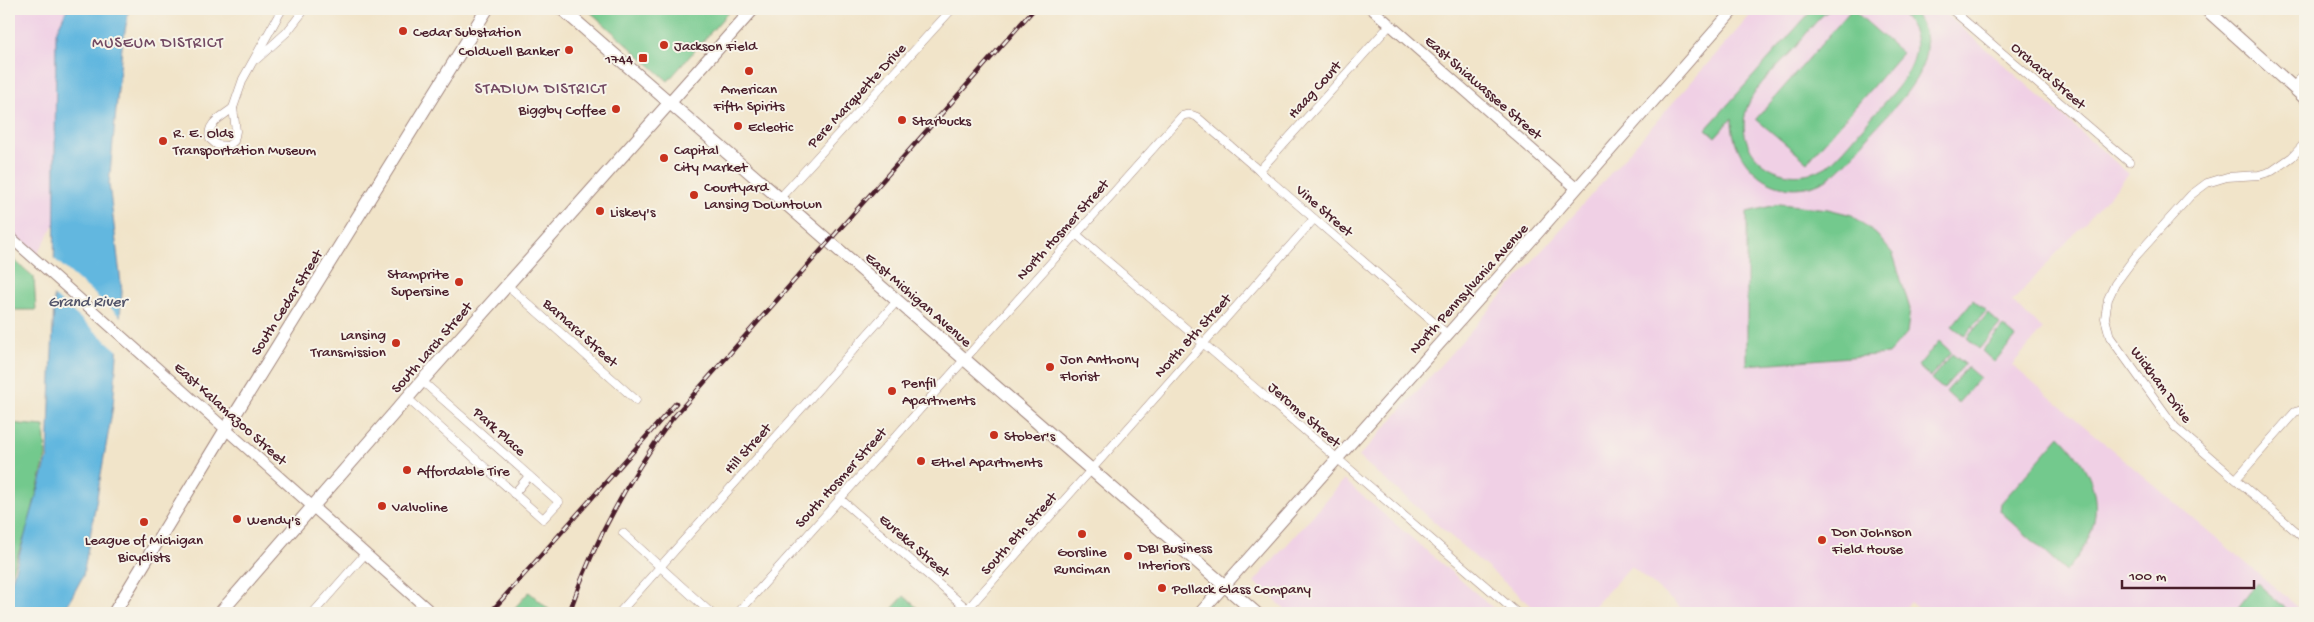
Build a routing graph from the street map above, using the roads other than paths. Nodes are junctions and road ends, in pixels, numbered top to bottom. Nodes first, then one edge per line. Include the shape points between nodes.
1 (282, 9) edge
2 (305, 9) edge
3 (487, 9) edge
4 (562, 9) edge
5 (753, 9) edge
6 (952, 9) edge
7 (1372, 9) edge
8 (1734, 9) edge
9 (1952, 9) edge
10 (2206, 9) edge
11 (1390, 25) junction
12 (252, 64) junction
13 (2305, 73) edge
14 (2294, 87) junction
15 (2305, 98) edge
16 (669, 103) junction
17 (233, 108) junction
18 (1182, 116) joint
19 (2305, 143) edge
20 (2130, 162) dead end
21 (1259, 171) junction
22 (1576, 188) junction
23 (779, 199) junction
24 (1314, 219) junction
25 (1076, 234) junction
26 (9, 236) edge
27 (507, 285) junction
28 (897, 302) junction
29 (1447, 334) junction
30 (1204, 344) junction
31 (964, 360) junction
32 (422, 381) junction
33 (407, 398) junction
34 (636, 400) dead end
35 (2305, 401) edge
36 (2304, 410) edge
37 (226, 429) junction
38 (1337, 460) junction
39 (1092, 471) junction
40 (530, 476) junction
41 (2236, 479) junction
42 (514, 494) junction
43 (840, 498) junction
44 (312, 507) junction
45 (623, 533) dead end
46 (2305, 538) edge
47 (365, 554) junction
48 (661, 566) junction
49 (1224, 586) junction
50 (968, 612) edge
51 (114, 613) edge
52 (220, 613) edge
53 (313, 613) edge
54 (432, 613) edge
55 (618, 613) edge
56 (712, 613) edge
57 (738, 613) edge
58 (1200, 613) edge
59 (1256, 613) edge
60 (1517, 613) edge

1 - 12 street
2 - 12 street via 287,32
3 - 37 main road, South Cedar Street
4 - 16 main road, East Michigan Avenue
5 - 16 main road, South Larch Street
6 - 23 street, Pere Marquette Drive
7 - 11 street, East Shiawassee Street
8 - 22 main road, North Pennsylvania Avenue
9 - 20 street, Orchard Street
10 - 14 main road
11 - 21 street, Haag Court
11 - 22 street, East Shiawassee Street
12 - 17 street
13 - 14 street
14 - 15 main road
16 - 23 main road, East Michigan Avenue
16 - 27 main road, South Larch Street
17 - 17 street via 210,129 210,139 217,146 228,146 235,140
18 - 21 street, Vine Street via 1192,114
18 - 25 street, North Hosmer Street
19 - 41 street, Wickham Drive via 2292,158 2272,171 2227,177 2207,183 2191,195 2135,257 2108,299 2105,318 2110,337 2175,427
21 - 24 street, Vine Street
22 - 29 main road, North Pennsylvania Avenue
23 - 28 main road, East Michigan Avenue
24 - 29 street, Vine Street
24 - 30 street, North 8th Street
25 - 30 street, Jerome Street
25 - 31 street, North Hosmer Street
26 - 37 street, East Kalamazoo Street
27 - 32 main road, South Larch Street
27 - 34 street, Barnard Street
28 - 31 main road, East Michigan Avenue
28 - 48 street, Hill Street
29 - 38 main road, North Pennsylvania Avenue
30 - 38 street, Jerome Street
30 - 39 street, North 8th Street
31 - 39 main road, East Michigan Avenue
31 - 43 street, South Hosmer Street
32 - 33 main road, South Larch Street
32 - 40 street, Park Place
33 - 42 street
33 - 44 main road, South Larch Street
35 - 36 street
36 - 41 street via 2295,412
37 - 44 street, East Kalamazoo Street
37 - 51 main road, South Cedar Street
38 - 49 main road, North Pennsylvania Avenue
38 - 60 street, Jerome Street
39 - 49 main road, East Michigan Avenue
39 - 50 street, South 8th Street
40 - 42 street
40 - 42 street, Park Place via 559,502 543,519
41 - 46 street, Wickham Drive
43 - 50 street, Eureka Street
43 - 57 street, South Hosmer Street
44 - 47 street, East Kalamazoo Street
44 - 52 main road, South Larch Street
45 - 48 street
47 - 53 street
47 - 54 street, East Kalamazoo Street
48 - 55 street, Hill Street
48 - 56 street
49 - 58 main road, North Pennsylvania Avenue
49 - 59 main road, East Michigan Avenue

